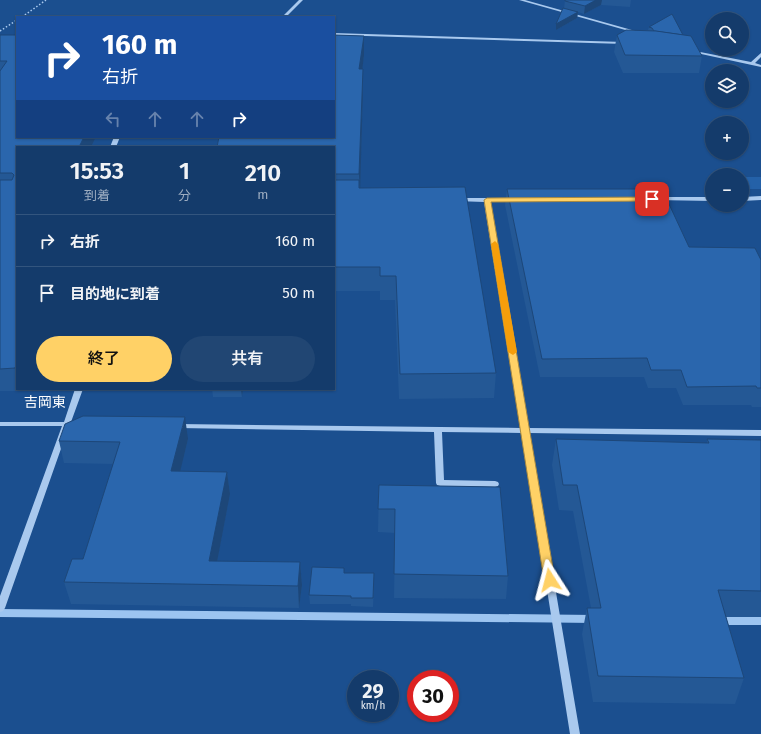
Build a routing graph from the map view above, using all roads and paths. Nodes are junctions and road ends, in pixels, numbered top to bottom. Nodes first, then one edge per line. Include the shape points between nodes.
1 (46, 0) edge
2 (301, 0) edge
3 (521, 0) edge
4 (23, 16) edge
5 (285, 16) edge
6 (16, 21) edge
7 (0, 31) edge
8 (335, 34) edge
9 (642, 34) edge
10 (628, 43) edge
11 (687, 50) edge
12 (761, 54) edge
13 (752, 64) junction
14 (761, 66) edge
15 (761, 198) edge
16 (650, 199) edge
17 (705, 199) edge
18 (749, 199) edge
19 (449, 200) edge
20 (487, 200) junction
21 (518, 200) edge
22 (79, 390) edge
23 (0, 424) edge
24 (66, 424) junction
25 (82, 424) edge
26 (169, 426) edge
27 (438, 429) junction
28 (526, 430) junction
29 (761, 433) edge
30 (495, 484) dead end
31 (1, 606) edge
32 (575, 734) edge

1 - 4 path
2 - 5 street
3 - 9 street
6 - 7 path
8 - 10 street
11 - 13 street
12 - 13 street
13 - 14 street
15 - 18 street
16 - 17 street
19 - 20 street
20 - 21 street
20 - 28 street
22 - 24 street
23 - 24 street
24 - 25 street
24 - 31 street
26 - 27 street
27 - 28 street
27 - 30 street via 440,483
28 - 29 street
28 - 32 street

